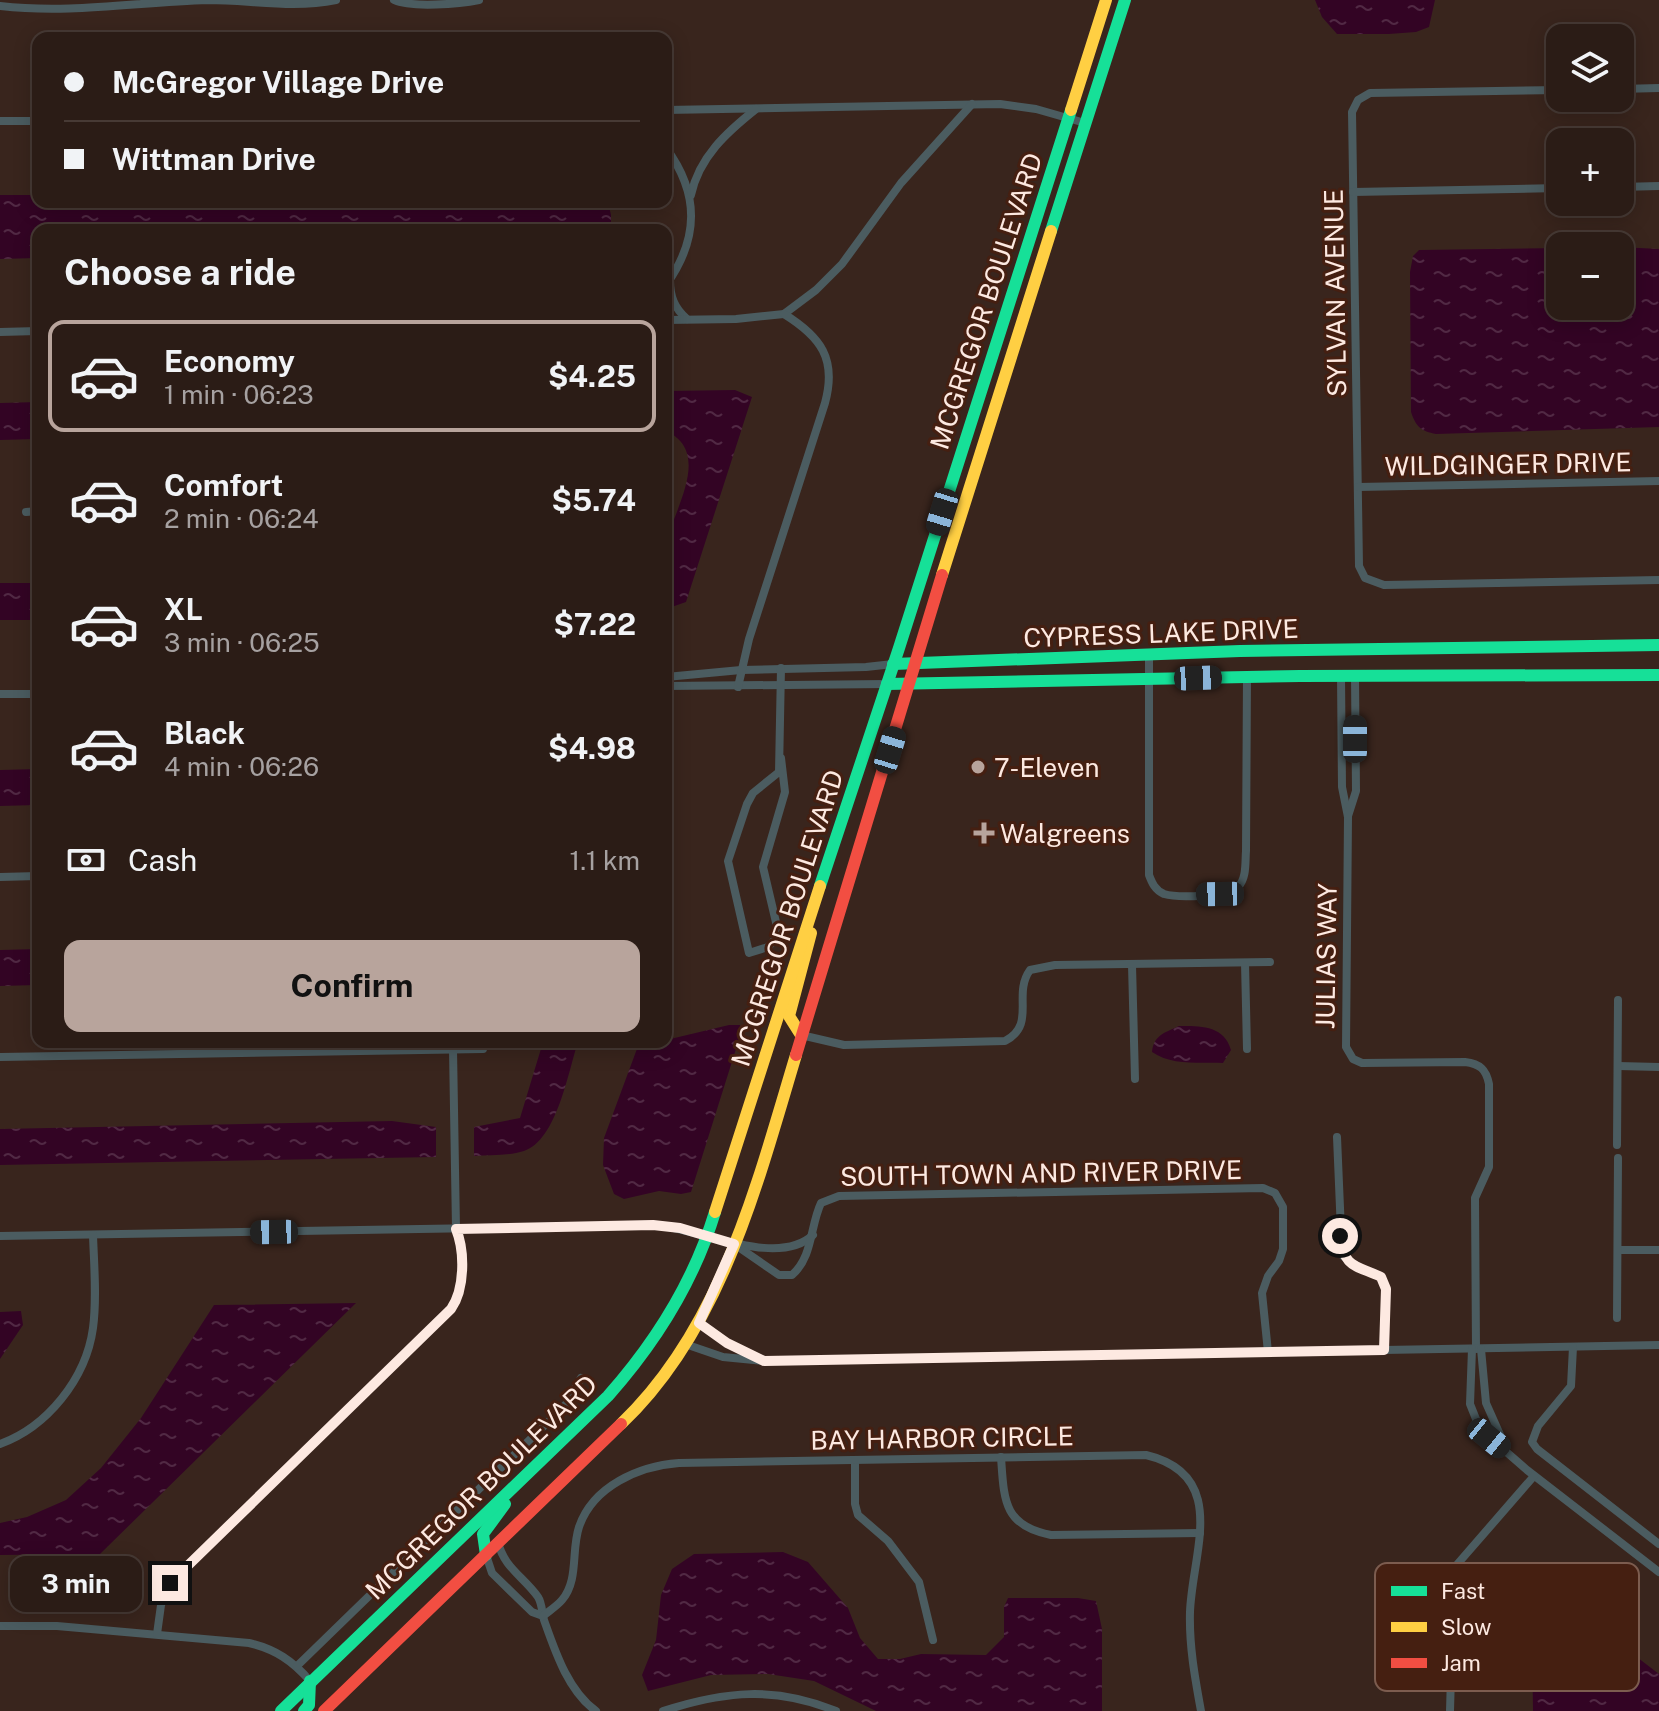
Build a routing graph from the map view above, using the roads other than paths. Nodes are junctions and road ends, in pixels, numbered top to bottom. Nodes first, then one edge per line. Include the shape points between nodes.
1 (336, 0) edge
2 (394, 0) edge
3 (479, 0) edge
4 (1106, 0) edge
5 (1125, 0) edge
6 (0, 6) edge
7 (1659, 88) edge
8 (1634, 89) edge
9 (1546, 90) edge
10 (972, 104) junction
11 (757, 108) junction
12 (672, 110) edge
13 (1068, 118) junction
14 (0, 121) edge
15 (32, 121) edge
16 (1085, 123) junction
17 (672, 157) edge
18 (1659, 186) edge
19 (1634, 187) edge
20 (1546, 188) edge
21 (1353, 192) junction
22 (690, 198) junction
23 (672, 275) edge
24 (672, 297) edge
25 (784, 314) junction
26 (688, 319) junction
27 (672, 320) edge
28 (32, 331) edge
29 (0, 332) edge
30 (1659, 481) edge
31 (1358, 487) junction
32 (26, 512) dead end
33 (32, 512) edge
34 (1659, 580) edge
35 (1659, 645) edge
36 (1516, 648) junction
37 (1149, 654) junction
38 (915, 663) junction
39 (893, 664) junction
40 (781, 668) junction
41 (741, 670) junction
42 (1515, 674) junction
43 (1659, 675) edge
44 (672, 676) edge
45 (1247, 676) junction
46 (1348, 676) junction
47 (1149, 680) junction
48 (910, 683) junction
49 (887, 684) junction
50 (672, 686) edge
51 (781, 686) junction
52 (738, 687) junction
53 (0, 694) edge
54 (32, 694) edge
55 (781, 758) junction
56 (1348, 817) junction
57 (32, 876) edge
58 (0, 877) edge
59 (813, 906) junction
60 (1270, 962) dead end
61 (1245, 963) junction
62 (1132, 965) junction
63 (1618, 1000) dead end
64 (801, 1035) junction
65 (453, 1049) junction
66 (483, 1049) dead end
67 (1247, 1049) dead end
68 (0, 1057) edge
69 (1618, 1066) junction
70 (1659, 1067) edge
71 (1135, 1079) dead end
72 (1337, 1137) dead end
73 (1617, 1145) dead end
74 (1618, 1158) dead end
75 (456, 1229) junction
76 (93, 1235) junction
77 (813, 1235) junction
78 (0, 1236) edge
79 (708, 1236) junction
80 (734, 1244) junction
81 (1619, 1250) junction
82 (1659, 1250) edge
83 (1617, 1318) dead end
84 (699, 1323) junction
85 (685, 1344) junction
86 (1659, 1345) edge
87 (1573, 1347) junction
88 (1476, 1349) junction
89 (1384, 1350) junction
90 (1268, 1352) junction
91 (764, 1361) junction
92 (581, 1378) dead end
93 (0, 1444) edge
94 (1510, 1455) junction
95 (1001, 1457) junction
96 (855, 1460) junction
97 (528, 1473) junction
98 (1534, 1476) junction
99 (1200, 1533) junction
100 (498, 1542) junction
101 (1659, 1544) edge
102 (486, 1555) junction
103 (1458, 1563) edge
104 (1659, 1572) edge
105 (543, 1616) junction
106 (0, 1626) edge
107 (157, 1634) junction
108 (933, 1640) dead end
109 (297, 1666) junction
110 (310, 1681) junction
111 (1451, 1691) edge
112 (281, 1711) edge
113 (304, 1711) edge
114 (324, 1711) edge
115 (596, 1711) edge
116 (663, 1711) edge
117 (836, 1711) edge
118 (1201, 1711) edge
119 (1450, 1711) edge

1 - 6 street via 293,5 208,0 62,9
2 - 3 street
4 - 13 main road, MCGREGOR BOULEVARD
5 - 16 main road, MCGREGOR BOULEVARD
7 - 8 street
9 - 21 street, SYLVAN AVENUE via 1370,93 1352,112
10 - 11 street
10 - 13 street via 1013,105
10 - 25 street via 901,183 842,264
11 - 12 street
11 - 22 street via 712,150
13 - 16 street
13 - 39 main road, MCGREGOR BOULEVARD
14 - 15 street
16 - 38 main road, MCGREGOR BOULEVARD
17 - 22 street
18 - 19 street
20 - 21 street
21 - 31 street, SYLVAN AVENUE
22 - 23 street via 688,242
24 - 26 street
25 - 26 street
25 - 41 street via 819,343 830,379
26 - 27 street
28 - 29 street
30 - 31 street, WILDGINGER DRIVE
31 - 34 street, SYLVAN AVENUE via 1359,566 1365,578 1384,585
32 - 33 street
35 - 36 main road, CYPRESS LAKE DRIVE
36 - 37 main road, CYPRESS LAKE DRIVE
36 - 42 main road
37 - 38 main road, CYPRESS LAKE DRIVE
37 - 47 street
38 - 39 main road, CYPRESS LAKE DRIVE
38 - 48 main road, MCGREGOR BOULEVARD
39 - 40 street, CYPRESS LAKE DRIVE
39 - 49 main road, MCGREGOR BOULEVARD
40 - 41 street, CYPRESS LAKE DRIVE
40 - 51 street
41 - 44 street, CYPRESS LAKE DRIVE
41 - 52 street
42 - 43 main road, CYPRESS LAKE DRIVE
42 - 46 main road, CYPRESS LAKE DRIVE
45 - 46 main road, CYPRESS LAKE DRIVE
45 - 47 main road, CYPRESS LAKE DRIVE
45 - 47 street via 1244,875 1240,885 1220,894 1162,893 1149,875
46 - 56 street, JULIAS WAY via 1342,787
46 - 56 street, JULIAS WAY via 1356,791
47 - 48 main road, CYPRESS LAKE DRIVE
48 - 49 main road, CYPRESS LAKE DRIVE
48 - 64 main road, MCGREGOR BOULEVARD
49 - 51 street, CYPRESS LAKE DRIVE
49 - 59 main road, MCGREGOR BOULEVARD
50 - 52 street, CYPRESS LAKE DRIVE
51 - 52 street, CYPRESS LAKE DRIVE
51 - 55 street
53 - 54 street
55 - 55 street via 779,772 747,804 728,861 749,953 768,947 779,935 763,867 785,792
56 - 88 street, JULIAS WAY via 1348,1053 1374,1064 1475,1063 1487,1074 1489,1167 1475,1198
57 - 58 street
59 - 64 main road via 814,923 789,1016
59 - 79 main road, MCGREGOR BOULEVARD
60 - 61 street
61 - 62 street
61 - 67 street
62 - 64 street via 1030,970 1023,980 1021,1027 1005,1041 844,1045
62 - 71 street
63 - 69 street
64 - 80 main road, MCGREGOR BOULEVARD
65 - 66 street
65 - 68 street
65 - 75 street
69 - 70 street
69 - 73 street
72 - 89 street via 1342,1255 1358,1270 1381,1277 1386,1289
74 - 81 street
75 - 76 street
75 - 79 street via 653,1225
75 - 107 street via 461,1240 460,1286 451,1309 170,1583
76 - 78 street
76 - 93 street via 95,1315 86,1355 45,1418
77 - 80 street via 795,1247
77 - 80 street via 798,1270 785,1276
77 - 90 street, SOUTH TOWN AND RIVER DRIVE via 821,1203 839,1196 1270,1190 1282,1202 1283,1226 1282,1255 1262,1293
79 - 80 street
79 - 97 main road, MCGREGOR BOULEVARD via 687,1283 632,1369
80 - 84 main road, MCGREGOR BOULEVARD
81 - 82 street
81 - 83 street
84 - 85 main road, MCGREGOR BOULEVARD
84 - 91 street
85 - 91 street via 723,1357
85 - 100 main road, MCGREGOR BOULEVARD via 627,1419
86 - 87 street
87 - 88 street
87 - 101 street via 1571,1386 1538,1426 1532,1442
88 - 89 street
88 - 94 street, JULIAS WAY via 1486,1403
88 - 94 street, JULIAS WAY via 1469,1392 1472,1415 1481,1431
89 - 90 street
90 - 91 street
92 - 109 street via 568,1402
94 - 98 street, JULIAS WAY
95 - 96 street, BAY HARBOR CIRCLE
95 - 99 street, BAY HARBOR CIRCLE via 1159,1458 1180,1471 1195,1491
95 - 99 street via 1003,1498 1021,1525 1035,1532
96 - 105 street, BAY HARBOR CIRCLE via 669,1464 631,1474 599,1496 586,1513 570,1586 563,1600
96 - 108 street via 858,1515 888,1541 919,1582
97 - 102 main road via 483,1534
97 - 110 main road, MCGREGOR BOULEVARD
98 - 103 street
98 - 104 street, JULIAS WAY
99 - 118 street, BAY HARBOR CIRCLE via 1190,1613
100 - 102 main road, MCGREGOR BOULEVARD
100 - 105 street via 507,1563 539,1598
102 - 105 street via 492,1573 532,1612
102 - 114 main road, MCGREGOR BOULEVARD
105 - 115 street via 578,1694
106 - 107 street
107 - 109 street via 263,1646
109 - 110 street
110 - 112 main road, MCGREGOR BOULEVARD
110 - 113 main road
111 - 119 street
116 - 117 street via 705,1698 754,1693

